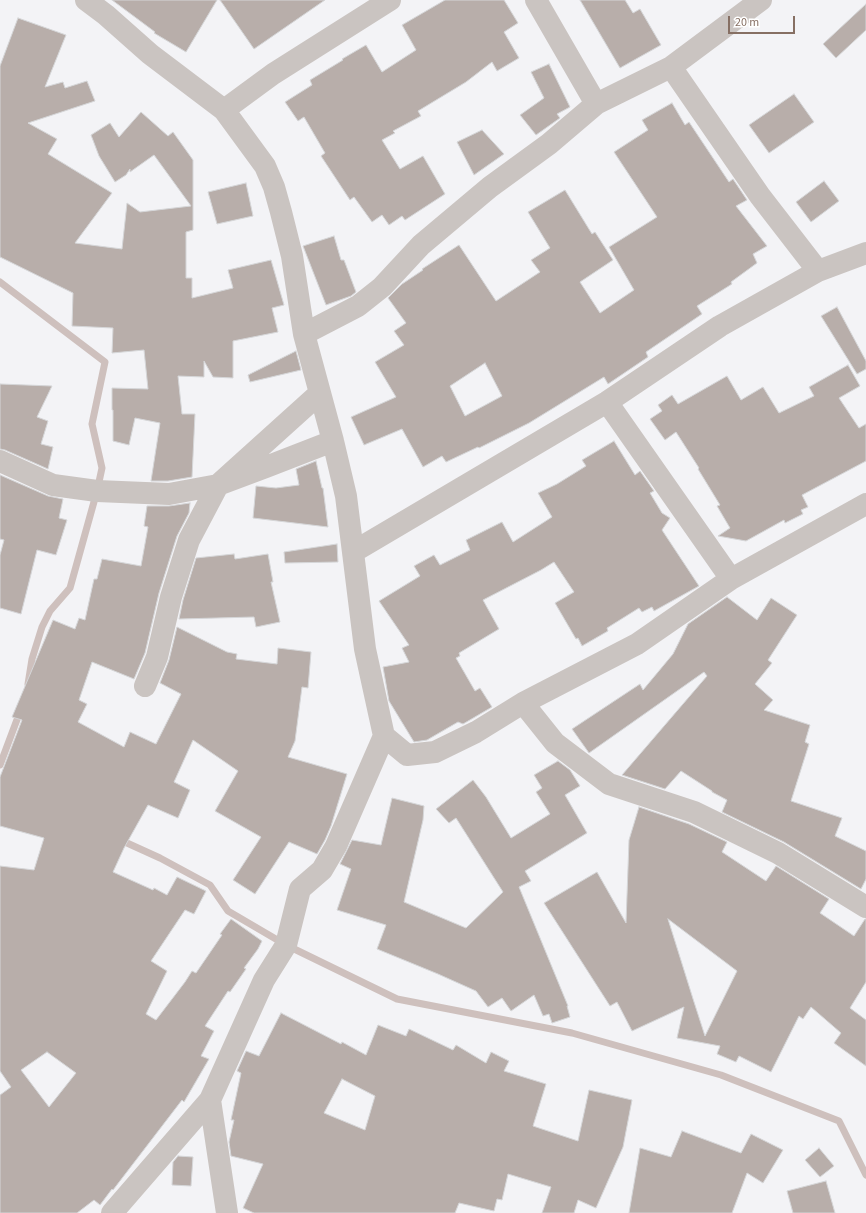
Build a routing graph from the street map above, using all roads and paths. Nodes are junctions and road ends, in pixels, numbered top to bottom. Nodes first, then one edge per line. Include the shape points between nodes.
1 (86, 0) edge
2 (390, 0) edge
3 (536, 0) edge
4 (761, 0) edge
5 (671, 67) junction
6 (596, 104) junction
7 (224, 110) junction
8 (866, 253) edge
9 (818, 271) junction
10 (304, 334) junction
11 (320, 394) junction
12 (607, 402) junction
13 (333, 441) junction
14 (0, 461) edge
15 (218, 485) junction
16 (866, 504) edge
17 (353, 552) junction
18 (731, 579) junction
19 (144, 686) dead end
20 (524, 703) junction
21 (384, 736) junction
22 (866, 907) edge
23 (210, 1100) junction
24 (112, 1213) edge
25 (226, 1213) edge

1 - 7 street via 150,54
2 - 7 street via 273,74
3 - 6 street
4 - 5 street
5 - 6 street
5 - 9 street via 760,196
6 - 10 street via 420,245 382,287 358,306
7 - 10 street via 265,166 274,187 292,256
8 - 9 street
9 - 12 street via 720,326
10 - 11 street
11 - 13 street
11 - 15 street
12 - 17 street
12 - 18 street
13 - 15 street
13 - 17 street via 346,496
14 - 15 street via 52,485 97,491 169,494
15 - 19 street via 189,540 171,597 157,656
16 - 18 street
17 - 21 street via 365,649
18 - 20 street via 637,644
20 - 21 street via 476,732 435,752 407,755
20 - 22 street via 555,743 609,784 694,812 778,853
21 - 23 street via 336,846 322,870 300,889 286,945 264,980
23 - 24 street
23 - 25 street

